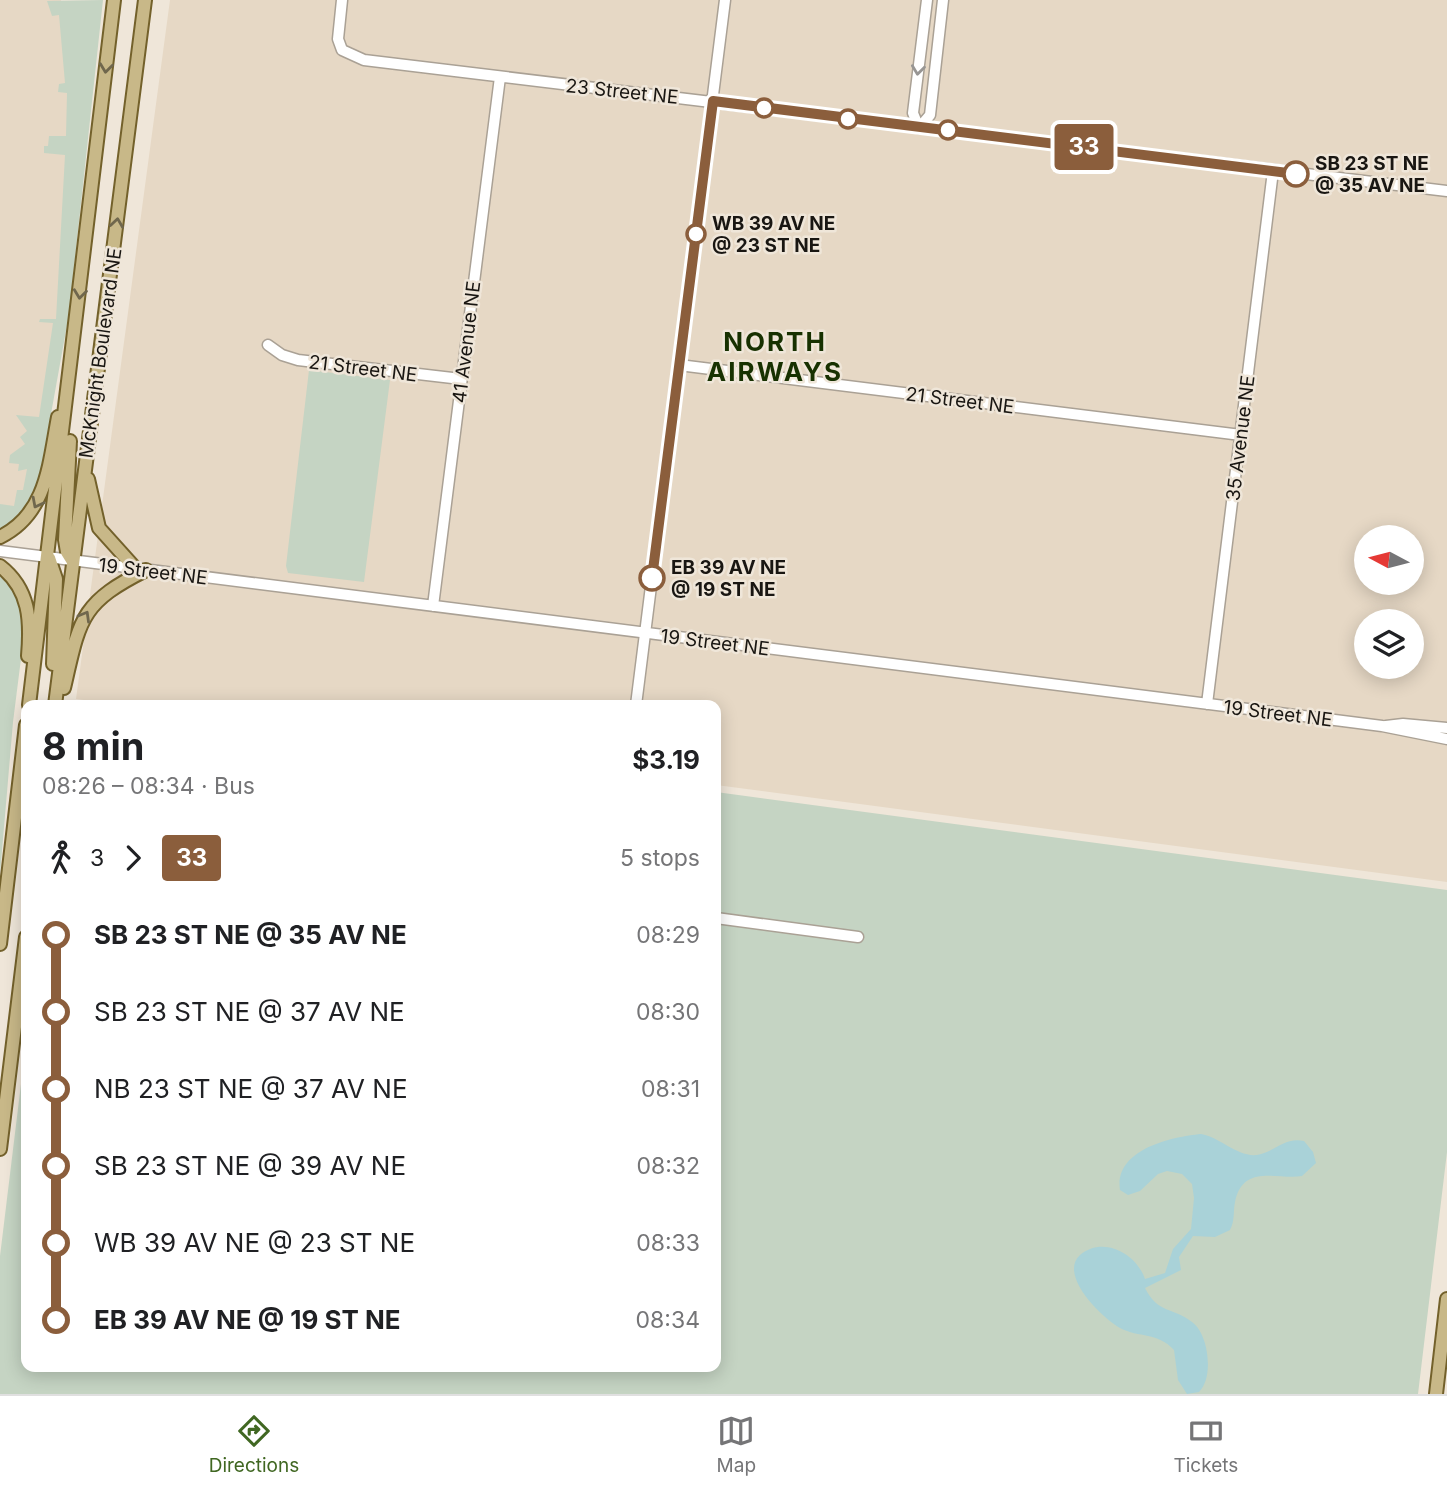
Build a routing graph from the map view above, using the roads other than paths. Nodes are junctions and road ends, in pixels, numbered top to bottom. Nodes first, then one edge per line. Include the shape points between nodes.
1 (114, 0) edge
2 (145, 0) edge
3 (342, 0) edge
4 (726, 0) edge
5 (937, 0) edge
6 (943, 0) edge
7 (925, 4) edge
8 (937, 50) junction
9 (500, 77) junction
10 (713, 101) junction
11 (919, 128) junction
12 (1273, 171) junction
13 (1447, 191) edge
14 (268, 345) dead end
15 (679, 365) junction
16 (72, 366) junction
17 (461, 379) junction
18 (68, 405) junction
19 (1241, 435) junction
20 (85, 461) junction
21 (0, 537) edge
22 (0, 551) edge
23 (48, 557) junction
24 (73, 561) junction
25 (0, 566) edge
26 (141, 569) junction
27 (433, 606) junction
28 (645, 633) junction
29 (24, 700) edge
30 (30, 700) edge
31 (54, 700) edge
32 (55, 700) edge
33 (62, 700) edge
34 (637, 700) edge
35 (1208, 704) junction
36 (1382, 726) junction
37 (1447, 728) edge
38 (1447, 739) edge
39 (21, 764) edge
40 (721, 919) edge
41 (859, 937) dead end
42 (0, 944) edge
43 (21, 978) edge
44 (0, 1149) edge
45 (1447, 1299) edge
46 (1436, 1394) edge

1 -> 16 main road, McKnight Boulevard NE
20 -> 2 main road, McKnight Boulevard NE
3 - 9 street, 23 Street NE via 338,39 342,50 364,60
4 - 10 street
5 - 8 street
6 - 8 street
7 -> 11 street via 913,113
8 - 11 street via 930,115
9 - 10 street, 23 Street NE
9 - 17 street, 41 Avenue NE
10 - 11 street, 23 Street NE
10 - 15 street
11 - 12 street, 23 Street NE
12 - 13 street, 23 Street NE
12 - 19 street, 35 Avenue NE
14 - 17 street, 21 Street NE via 298,360
15 - 19 street, 21 Street NE
15 - 28 street
16 - 18 main road, McKnight Boulevard NE
16 -> 21 main road via 42,493 22,525
17 - 27 street, 41 Avenue NE
18 - 23 main road, McKnight Boulevard NE
18 - 24 main road via 71,443 65,540
19 - 35 street, 35 Avenue NE
20 - 24 main road, McKnight Boulevard NE
20 - 26 main road via 99,528
22 - 23 street, 19 Street NE
23 - 24 street, 19 Street NE
23 - 30 main road, McKnight Boulevard NE
23 - 31 main road via 56,579
24 - 26 street, 19 Street NE
24 - 32 main road, McKnight Boulevard NE
25 - 29 main road via 20,587 29,616
26 - 27 street, 19 Street NE
33 -> 26 main road via 86,612 116,584
27 - 28 street, 19 Street NE
28 - 34 street
28 - 35 street, 19 Street NE
35 - 36 street, 19 Street NE
36 - 37 street, 19 Street NE
36 - 38 street, 19 Street NE
39 - 42 main road
40 - 41 street
43 - 44 main road
45 - 46 main road

